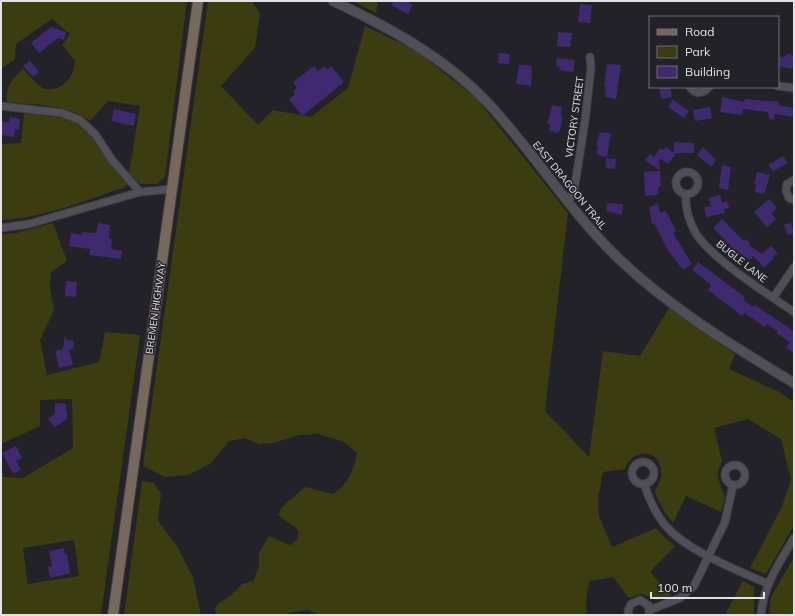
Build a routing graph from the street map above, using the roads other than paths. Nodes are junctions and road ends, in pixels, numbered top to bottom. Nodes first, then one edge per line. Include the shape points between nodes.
1 (198, 1) edge
2 (332, 1) edge
3 (590, 57) dead end
4 (779, 86) edge
5 (691, 88) edge
6 (708, 88) edge
7 (794, 88) edge
8 (1, 106) edge
9 (794, 180) edge
10 (172, 189) junction
11 (140, 192) junction
12 (686, 194) dead end
13 (794, 200) edge
14 (568, 202) junction
15 (1, 228) edge
16 (794, 267) edge
17 (774, 298) junction
18 (794, 312) edge
19 (794, 383) edge
20 (644, 484) dead end
21 (734, 485) dead end
22 (794, 538) edge
23 (710, 557) junction
24 (768, 584) junction
25 (649, 612) edge
26 (113, 615) edge
27 (630, 615) edge
28 (761, 615) edge

1 - 10 main road, BREMEN HIGHWAY
2 - 14 street, EAST DRAGOON TRAIL via 422,49 457,74 496,113
3 - 14 street, VICTORY STREET via 585,122 574,191
4 - 7 street
5 - 6 street via 699,93
8 - 11 street via 62,113 80,120 90,128 112,160
9 - 13 street via 787,184 786,191 789,198
10 - 11 street
10 - 26 main road, BREMEN HIGHWAY
11 - 15 street via 29,224
12 - 17 street, BUGLE LANE via 691,223 702,242
14 - 19 street, EAST DRAGOON TRAIL via 609,249 645,282 716,334
16 - 17 street
17 - 18 street, BUGLE LANE
20 - 23 street via 650,502 665,526 687,544
21 - 23 street via 725,522
22 - 24 street
23 - 24 street
23 - 25 street via 688,593
24 - 28 street
25 - 27 street via 644,601 637,600 629,607

